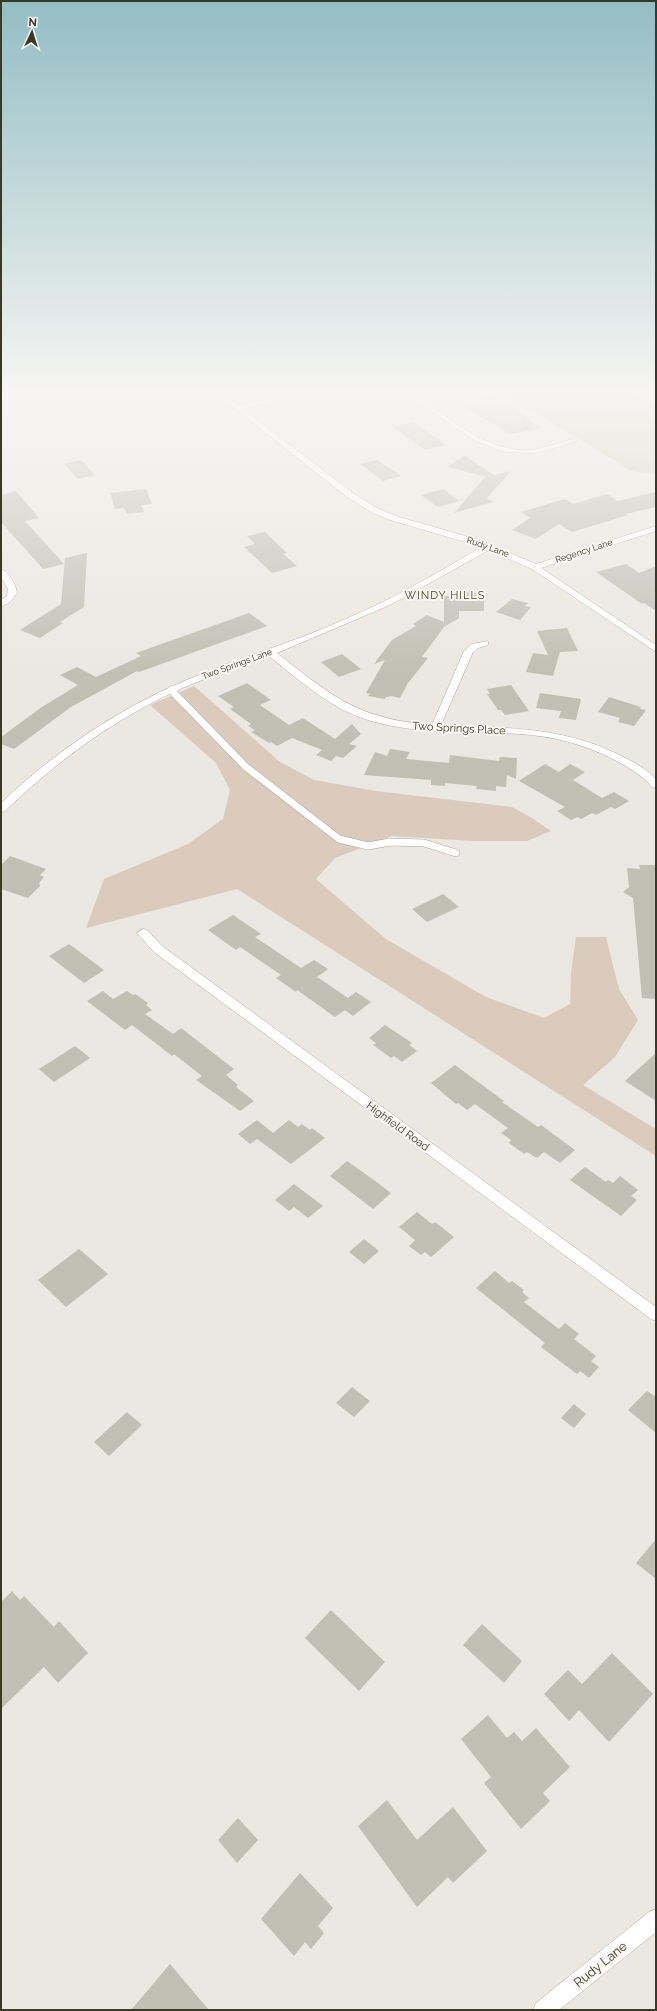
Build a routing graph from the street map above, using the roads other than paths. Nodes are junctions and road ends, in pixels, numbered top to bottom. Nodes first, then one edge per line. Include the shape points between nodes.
1 (338, 486) edge
2 (656, 528) edge
3 (489, 547) junction
4 (535, 567) junction
5 (1, 572) edge
6 (1, 604) edge
7 (485, 643) dead end
8 (656, 649) edge
9 (270, 652) junction
10 (171, 690) junction
11 (435, 728) junction
12 (656, 785) edge
13 (1, 809) edge
14 (456, 854) dead end
15 (143, 933) dead end
16 (656, 1315) edge
17 (656, 1919) edge
18 (543, 2010) edge

1 - 3 street, Rudy Lane via 374,510 415,526
2 - 4 street, Regency Lane
3 - 4 street, Rudy Lane
3 - 9 street, Two Springs Lane via 378,608
4 - 8 street, Rudy Lane
5 - 6 street via 13,593
7 - 11 street via 468,651
9 - 10 street, Two Springs Lane
9 - 11 street, Two Springs Place via 332,700 348,708 389,722
10 - 13 street, Two Springs Lane via 86,737 42,770
10 - 14 lane via 246,767 339,839 352,844 371,846 389,842 426,842
11 - 12 street, Two Springs Place via 534,733 581,743 624,760
15 - 16 street, Highfield Road via 158,949
17 - 18 street, Rudy Lane

